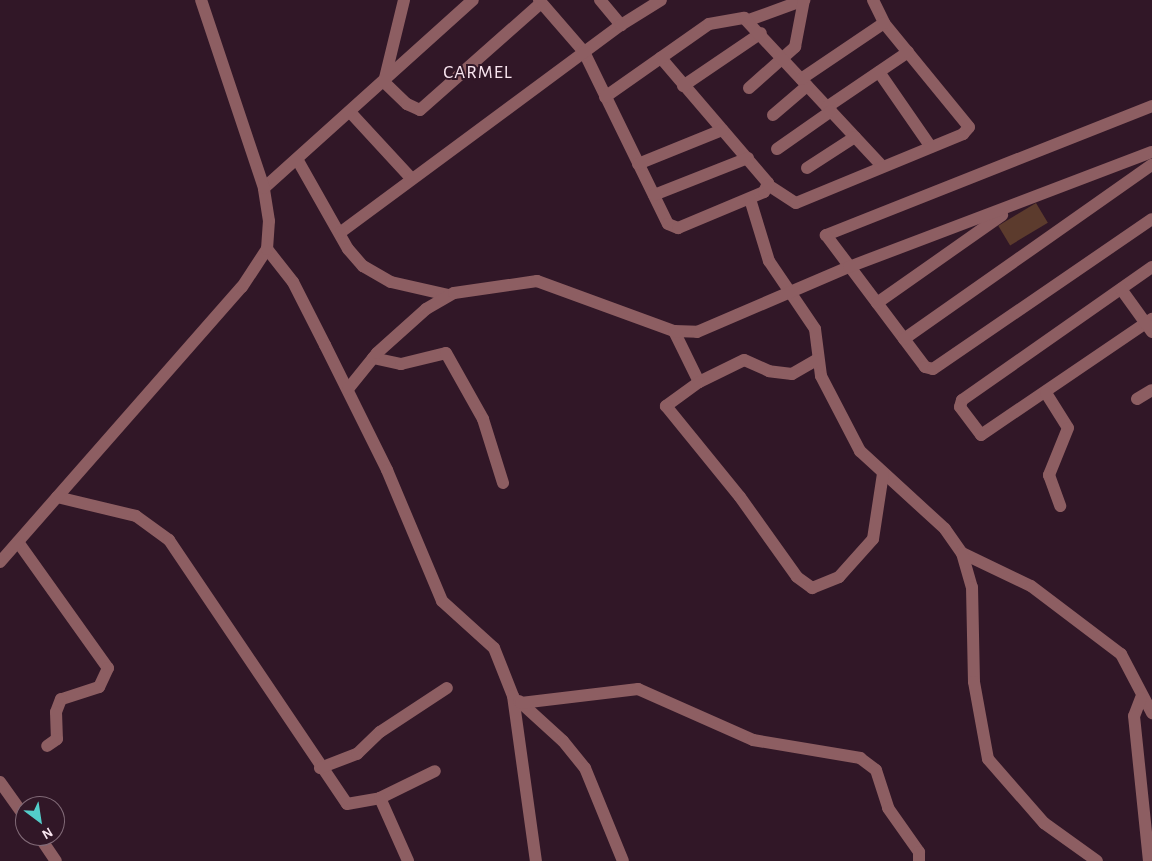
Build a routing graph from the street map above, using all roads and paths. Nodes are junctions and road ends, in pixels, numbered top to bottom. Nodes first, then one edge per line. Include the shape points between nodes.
1 (201, 0) edge
2 (404, 0) edge
3 (473, 0) edge
4 (600, 0) edge
5 (661, 0) edge
6 (804, 0) edge
7 (873, 0) edge
8 (540, 1) edge
9 (749, 20) junction
10 (884, 23) junction
11 (621, 24) junction
12 (761, 33) junction
13 (584, 52) junction
14 (908, 52) junction
15 (661, 58) junction
16 (784, 60) junction
17 (879, 72) junction
18 (384, 82) junction
19 (804, 83) junction
20 (683, 86) junction
21 (749, 88) dead end
22 (605, 97) junction
23 (1152, 106) edge
24 (829, 109) junction
25 (350, 112) junction
26 (773, 115) dead end
27 (722, 130) junction
28 (855, 137) junction
29 (931, 147) junction
30 (777, 149) dead end
31 (1152, 152) edge
32 (748, 158) junction
33 (296, 159) junction
34 (638, 164) junction
35 (1152, 165) edge
36 (882, 166) junction
37 (807, 168) dead end
38 (411, 178) junction
39 (768, 185) junction
40 (264, 188) junction
41 (654, 196) junction
42 (750, 199) junction
43 (1016, 205) junction
44 (1152, 219) edge
45 (341, 232) junction
46 (267, 250) junction
47 (849, 267) junction
48 (1152, 267) edge
49 (1121, 289) junction
50 (789, 294) junction
51 (448, 295) junction
52 (877, 302) junction
53 (1150, 325) edge
54 (674, 330) junction
55 (904, 339) junction
56 (373, 358) junction
57 (818, 359) junction
58 (698, 382) junction
59 (348, 390) junction
60 (1152, 390) edge
61 (1046, 393) junction
62 (1137, 399) dead end
63 (883, 474) junction
64 (502, 483) dead end
65 (57, 497) junction
66 (1060, 506) dead end
67 (18, 542) junction
68 (962, 553) junction
69 (0, 562) edge
70 (447, 688) dead end
71 (1141, 698) junction
72 (517, 700) junction
73 (1152, 713) edge
74 (47, 746) dead end
75 (320, 768) junction
76 (435, 770) dead end
77 (0, 782) edge
78 (380, 798) junction
79 (15, 803) edge
80 (45, 846) edge
81 (56, 861) edge
82 (408, 861) edge
83 (536, 861) edge
84 (623, 861) edge
85 (919, 861) edge
86 (1097, 861) edge
87 (1148, 861) edge

1 - 40 street
2 - 18 street
3 - 18 street
4 - 11 street
5 - 11 street
6 - 9 street
6 - 16 street via 799,38
7 - 10 street
8 - 13 street
8 - 18 street via 426,108 414,109
9 - 12 street
9 - 15 street via 727,18 709,24
10 - 14 street
10 - 19 street
11 - 13 street
12 - 16 street
12 - 20 street
13 - 22 street
13 - 38 street
14 - 17 street
14 - 29 street via 969,127 963,134
15 - 20 street
15 - 22 street
16 - 19 street
16 - 21 street
17 - 24 street
17 - 29 street
18 - 25 street
19 - 24 street
19 - 26 street
20 - 27 street
22 - 34 street
23 - 47 street via 828,232 827,238
24 - 28 street
24 - 30 street
25 - 33 street
25 - 38 street
27 - 32 street
27 - 34 street
28 - 36 street
28 - 37 street
29 - 36 street
31 - 43 street
32 - 39 street
32 - 41 street
33 - 40 street
33 - 45 street
34 - 41 street
35 - 55 street
36 - 39 street via 796,203
38 - 45 street
39 - 42 street
40 - 46 street via 269,221
41 - 42 street via 668,224 678,228
42 - 50 street via 769,261
43 - 47 street
43 - 52 street
44 - 55 street via 938,367 926,367
45 - 51 street via 355,258 373,274
46 - 59 street via 300,294
46 - 65 street via 242,287
47 - 50 street
47 - 52 street
48 - 49 street
49 - 53 street
49 - 61 street via 959,405 979,436
50 - 54 street via 703,330
50 - 57 street via 814,328
51 - 54 street via 537,281
51 - 56 street via 426,309
52 - 55 street
53 - 61 street
54 - 58 street
56 - 59 street
56 - 64 street via 401,364 446,353 483,419
57 - 58 street via 792,374 769,371 744,360
57 - 63 street via 830,398 854,443
58 - 63 street via 670,400 668,410 740,497 792,572 812,588 839,577 873,539
59 - 72 street via 442,601 458,620 489,641
60 - 62 street
61 - 66 street via 1068,428 1049,476
63 - 68 street via 945,529
65 - 67 street
65 - 75 street via 136,516 170,540 272,688
67 - 69 street
67 - 74 street via 108,668 99,687 61,699 56,712 56,739
68 - 71 street via 1031,586 1121,654
68 - 86 street via 972,587 974,682 988,759 1044,823
70 - 75 street via 380,732 357,754
71 - 73 street
71 - 87 street via 1134,716
72 - 83 street
72 - 84 street via 563,741 584,768
72 - 85 street via 638,689 753,740 860,758 876,770 888,808 919,852
75 - 78 street via 347,804
76 - 78 street
77 - 79 street
78 - 82 street
80 - 81 street

